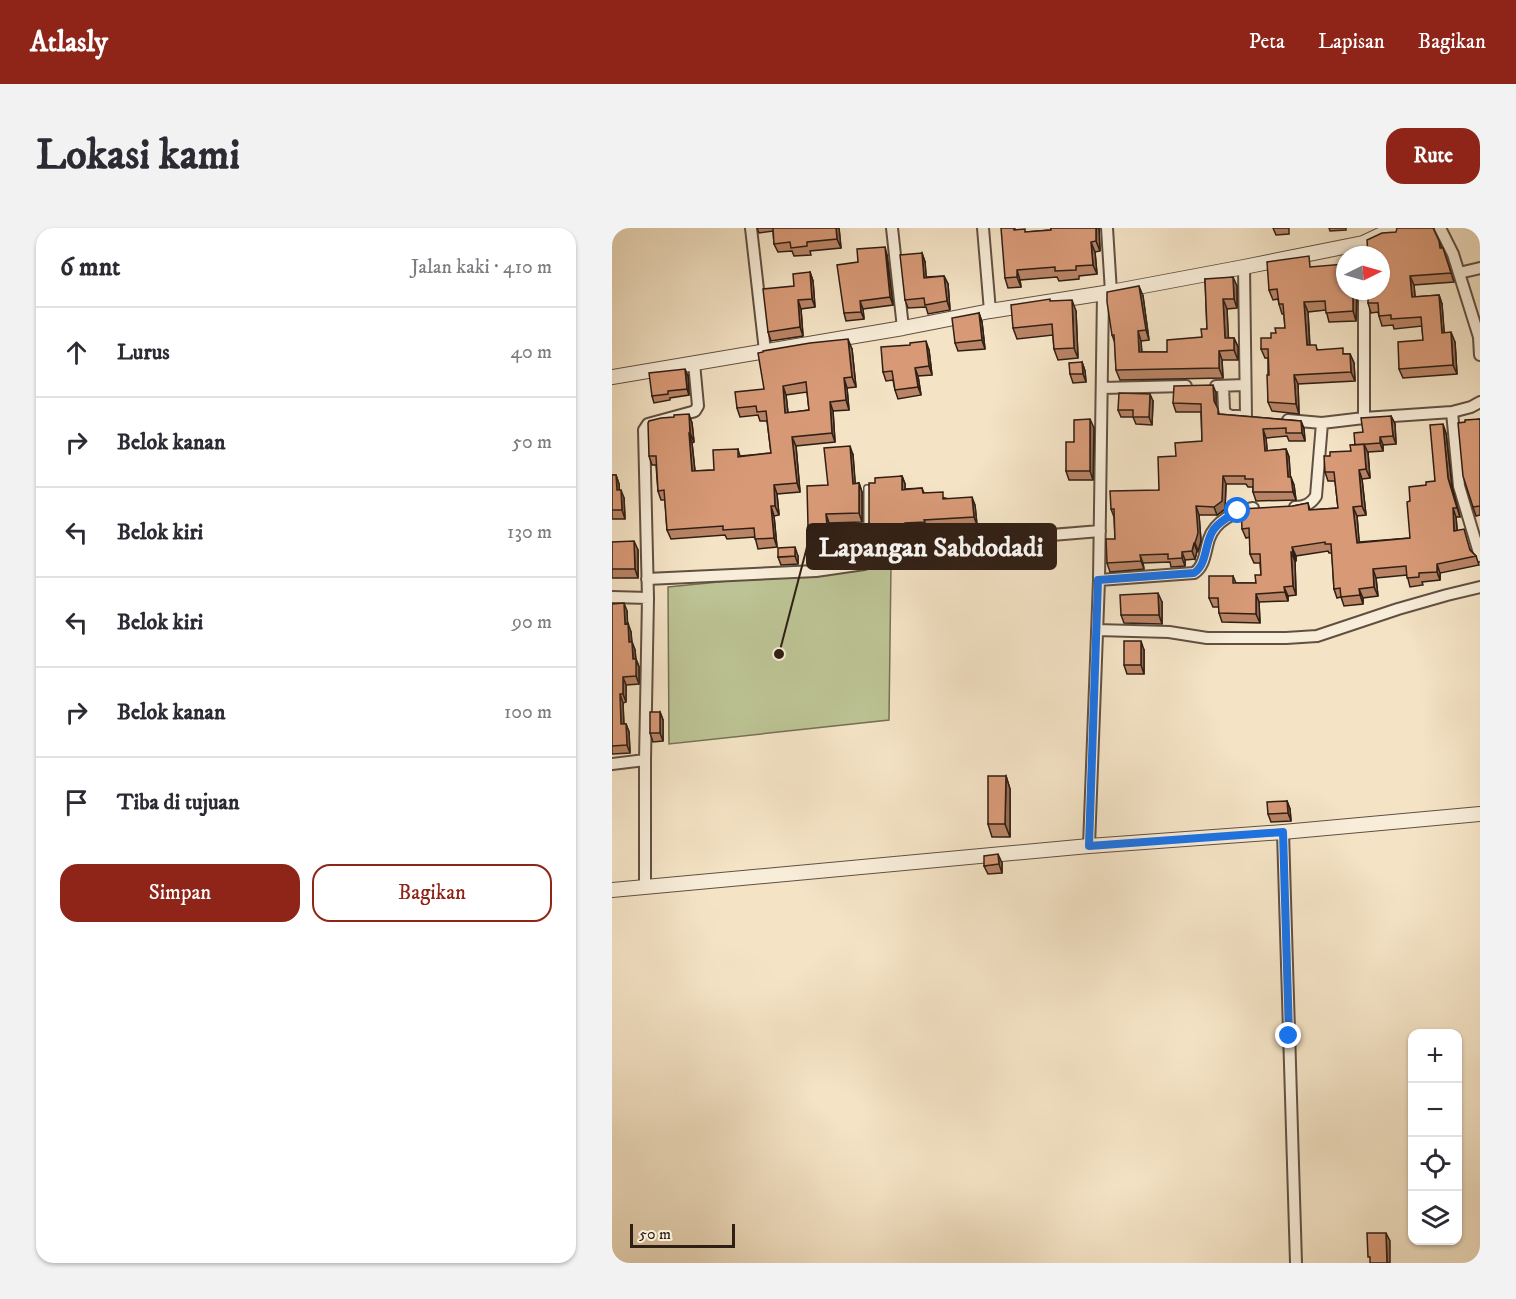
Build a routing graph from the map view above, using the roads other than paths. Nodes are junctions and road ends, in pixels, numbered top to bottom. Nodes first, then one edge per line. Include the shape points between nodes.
1 (752, 228) edge
2 (892, 228) edge
3 (983, 228) edge
4 (1107, 228) edge
5 (1440, 228) edge
6 (1387, 230) edge
7 (1367, 246) edge
8 (1336, 253) edge
9 (1244, 267) junction
10 (1480, 268) edge
11 (1459, 273) junction
12 (1107, 292) junction
13 (1364, 300) edge
14 (990, 311) junction
15 (903, 328) junction
16 (765, 351) junction
17 (1480, 355) edge
18 (694, 363) junction
19 (612, 377) edge
20 (1222, 386) junction
21 (1245, 386) junction
22 (1102, 388) junction
23 (1480, 402) edge
24 (1452, 411) junction
25 (1246, 417) junction
26 (1260, 418) edge
27 (1364, 418) junction
28 (1281, 419) edge
29 (1322, 423) junction
30 (867, 488) edge
31 (1262, 508) edge
32 (1281, 508) edge
33 (1100, 531) junction
34 (1480, 556) edge
35 (878, 559) junction
36 (647, 579) junction
37 (1098, 580) junction
38 (1480, 587) edge
39 (612, 597) edge
40 (648, 598) junction
41 (1097, 630) junction
42 (645, 760) junction
43 (612, 764) edge
44 (1480, 814) edge
45 (1283, 832) junction
46 (1089, 846) junction
47 (645, 887) junction
48 (612, 890) edge
49 (1296, 1263) edge

1 - 16 street
2 - 15 street
3 - 14 street
4 - 12 street
5 - 11 street
6 - 7 street
8 - 9 street
9 - 12 street
9 - 21 street
10 - 11 street
11 - 17 street via 1479,337
12 - 14 street
12 - 22 street
13 - 27 street
14 - 15 street
15 - 16 street
16 - 18 street
18 - 19 street
18 - 36 street via 697,408 648,424 644,430
20 - 21 street
20 - 22 street
20 - 25 street via 1225,413
21 - 25 street
22 - 33 street
23 - 24 street
24 - 27 street
24 - 34 street via 1460,486
25 - 26 street
27 - 29 street
28 - 29 street
29 - 32 street via 1316,496 1305,506
30 - 35 lane via 867,539
31 - 37 street via 1238,511 1218,524 1202,564 1194,573
33 - 35 street via 905,547
33 - 37 street
35 - 36 street via 816,571
36 - 40 street
37 - 41 street
38 - 41 street via 1317,636 1207,638 1169,632
39 - 40 street
40 - 42 street
41 - 46 street
42 - 43 street
42 - 47 street
44 - 45 street
45 - 46 street
45 - 49 street
46 - 47 street
47 - 48 street

